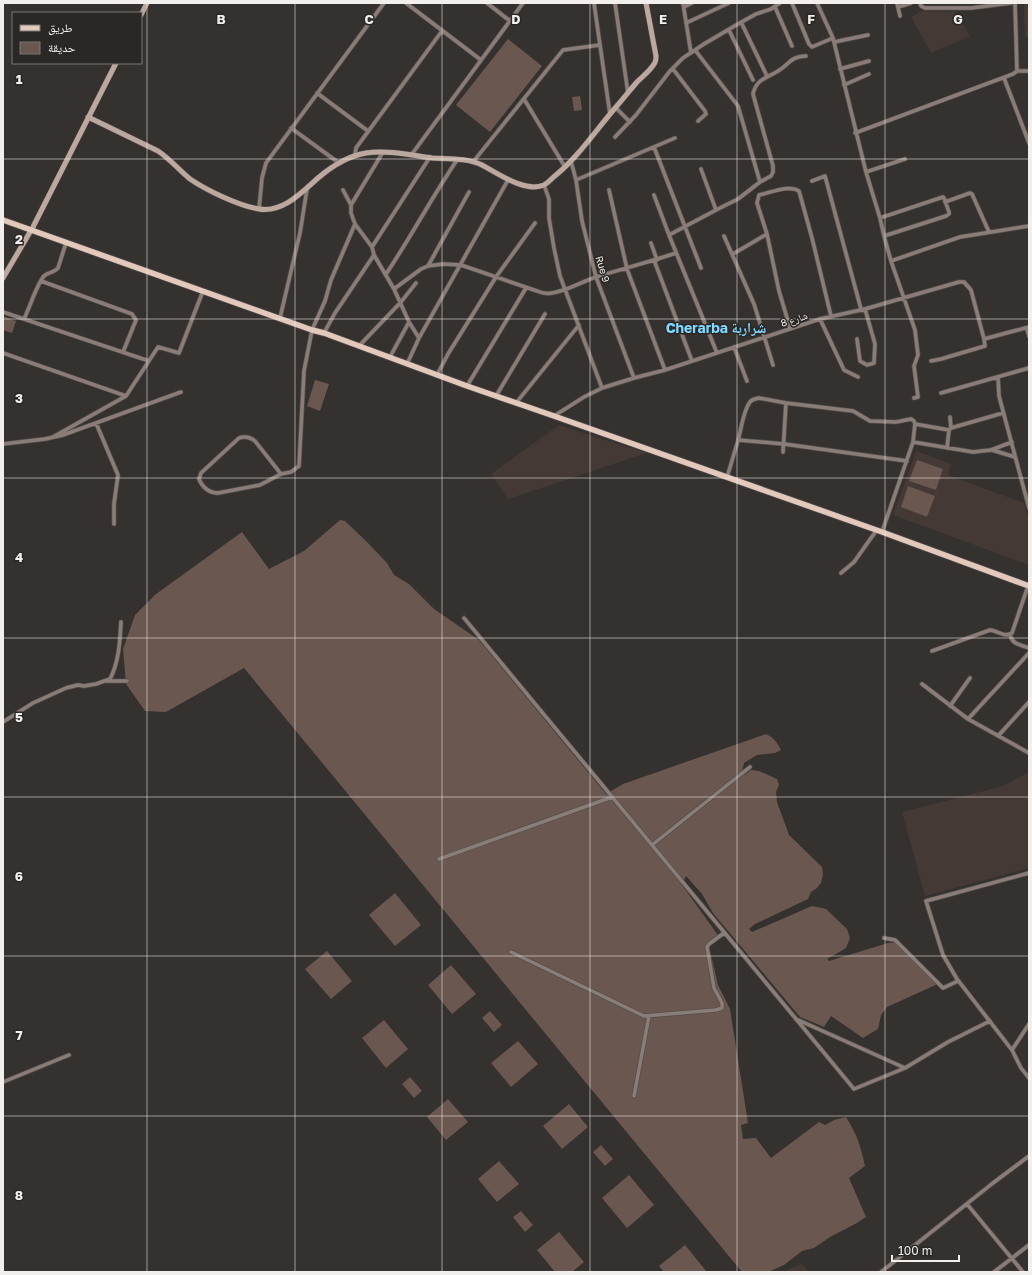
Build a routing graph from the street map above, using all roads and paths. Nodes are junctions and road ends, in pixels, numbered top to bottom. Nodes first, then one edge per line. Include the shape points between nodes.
1 (147, 3) edge
2 (384, 3) edge
3 (406, 3) edge
4 (487, 3) edge
5 (523, 3) edge
6 (594, 3) edge
7 (615, 3) edge
8 (646, 3) edge
9 (692, 3) edge
10 (729, 3) edge
11 (780, 3) edge
12 (792, 3) edge
13 (816, 3) edge
14 (911, 3) edge
15 (920, 3) edge
16 (937, 3) edge
17 (970, 3) edge
18 (1012, 3) edge
19 (1015, 3) edge
20 (683, 5) edge
21 (897, 5) edge
22 (775, 7) junction
23 (938, 8) junction
24 (970, 8) junction
25 (142, 13) edge
26 (900, 16) dead end
27 (510, 21) junction
28 (741, 22) junction
29 (686, 23) junction
30 (729, 30) junction
31 (442, 31) junction
32 (868, 35) dead end
33 (834, 40) junction
34 (600, 45) junction
35 (792, 46) dead end
36 (695, 50) junction
37 (691, 53) junction
38 (806, 56) dead end
39 (481, 60) junction
40 (869, 61) dead end
41 (115, 64) edge
42 (673, 69) junction
43 (840, 69) junction
44 (1017, 71) junction
45 (1029, 71) edge
46 (766, 74) dead end
47 (869, 74) dead end
48 (1004, 78) junction
49 (753, 80) dead end
50 (844, 85) junction
51 (317, 93) junction
52 (628, 93) junction
53 (524, 99) junction
54 (616, 108) junction
55 (610, 114) junction
56 (88, 117) junction
57 (698, 121) dead end
58 (630, 122) junction
59 (291, 128) junction
60 (368, 131) junction
61 (855, 133) junction
62 (615, 137) dead end
63 (675, 138) dead end
64 (1029, 142) edge
65 (654, 147) junction
66 (383, 152) junction
67 (412, 154) junction
68 (355, 155) junction
69 (430, 157) junction
70 (457, 160) junction
71 (905, 160) dead end
72 (571, 161) junction
73 (473, 162) junction
74 (339, 163) junction
75 (565, 167) junction
76 (701, 169) dead end
77 (866, 172) junction
78 (508, 180) junction
79 (576, 180) junction
80 (812, 181) dead end
81 (760, 182) junction
82 (544, 185) junction
83 (307, 189) junction
84 (343, 190) dead end
85 (609, 190) dead end
86 (469, 192) dead end
87 (654, 195) dead end
88 (945, 202) junction
89 (351, 205) junction
90 (259, 209) junction
91 (716, 210) junction
92 (880, 218) junction
93 (4, 220) edge
94 (535, 223) dead end
95 (355, 224) junction
96 (1029, 226) edge
97 (685, 227) junction
98 (31, 231) junction
99 (989, 232) junction
100 (768, 234) junction
101 (669, 235) junction
102 (724, 236) dead end
103 (884, 236) junction
104 (66, 243) junction
105 (651, 243) dead end
106 (372, 247) junction
107 (676, 253) junction
108 (733, 254) junction
109 (374, 255) junction
110 (656, 260) junction
111 (891, 261) junction
112 (461, 265) junction
113 (428, 266) junction
114 (701, 268) dead end
115 (627, 269) junction
116 (386, 274) junction
117 (496, 277) junction
118 (596, 277) junction
119 (3, 278) edge
120 (41, 281) junction
121 (416, 283) dead end
122 (394, 288) junction
123 (526, 288) junction
124 (564, 290) junction
125 (203, 291) junction
126 (904, 298) junction
127 (401, 302) junction
128 (863, 309) junction
129 (3, 312) edge
130 (545, 314) dead end
131 (832, 316) junction
132 (280, 318) junction
133 (24, 319) junction
134 (820, 319) junction
135 (409, 322) junction
136 (579, 325) junction
137 (790, 328) junction
138 (1028, 328) edge
139 (312, 330) junction
140 (324, 333) junction
141 (1029, 336) edge
142 (764, 337) junction
143 (419, 338) junction
144 (857, 339) dead end
145 (984, 339) junction
146 (359, 346) junction
147 (734, 347) junction
148 (3, 352) edge
149 (123, 352) junction
150 (717, 353) junction
151 (390, 357) junction
152 (149, 361) junction
153 (692, 361) junction
154 (931, 361) dead end
155 (407, 364) junction
156 (773, 365) dead end
157 (1029, 368) edge
158 (665, 370) junction
159 (436, 375) junction
160 (858, 377) dead end
161 (998, 377) junction
162 (634, 378) junction
163 (747, 381) dead end
164 (467, 386) junction
165 (602, 388) junction
166 (180, 392) dead end
167 (941, 393) dead end
168 (126, 396) junction
169 (496, 396) junction
170 (914, 398) dead end
171 (516, 403) junction
172 (786, 403) junction
173 (1003, 413) junction
174 (554, 416) junction
175 (950, 417) dead end
176 (96, 423) junction
177 (915, 424) junction
178 (950, 429) junction
179 (53, 437) junction
180 (738, 440) junction
181 (913, 442) junction
182 (1012, 442) junction
183 (3, 444) edge
184 (784, 444) junction
185 (947, 448) junction
186 (991, 450) junction
187 (783, 452) dead end
188 (1015, 457) junction
189 (907, 461) junction
190 (281, 474) junction
191 (727, 478) junction
192 (1029, 508) edge
193 (114, 524) dead end
194 (879, 532) junction
195 (841, 573) dead end
196 (1029, 586) edge
197 (464, 618) dead end
198 (121, 622) dead end
199 (1010, 634) junction
200 (1029, 648) edge
201 (932, 651) dead end
202 (1029, 653) edge
203 (970, 678) dead end
204 (106, 680) junction
205 (128, 681) dead end
206 (922, 684) dead end
207 (1029, 702) edge
208 (950, 706) junction
209 (968, 719) junction
210 (3, 722) edge
211 (998, 736) junction
212 (1029, 752) edge
213 (750, 767) dead end
214 (612, 797) junction
215 (652, 845) junction
216 (439, 859) dead end
217 (1029, 873) edge
218 (724, 933) junction
219 (884, 938) dead end
220 (511, 952) dead end
221 (958, 981) junction
222 (649, 1016) junction
223 (795, 1018) junction
224 (990, 1021) junction
225 (1029, 1024) edge
226 (1012, 1050) junction
227 (69, 1055) dead end
228 (905, 1068) junction
229 (1029, 1078) edge
230 (3, 1082) edge
231 (634, 1096) dead end
232 (1029, 1156) edge
233 (967, 1204) junction
234 (1029, 1245) edge
235 (1012, 1258) junction
236 (880, 1272) edge
237 (994, 1272) edge
238 (1023, 1272) edge

1 - 25 street
2 - 51 street
3 - 31 street
4 - 27 street
5 - 27 street
6 - 34 street
7 - 52 street
8 - 52 street via 656,59
9 - 20 street
10 - 29 street
11 - 22 street
12 - 33 street via 812,47
13 - 33 street
14 - 21 street
15 - 23 street via 925,8
16 - 23 street
17 - 24 street
18 - 24 street
19 - 44 street
20 - 29 street
21 - 26 street
22 - 28 street
22 - 35 street
23 - 24 street
27 - 39 street
28 - 30 street
28 - 46 street
29 - 37 street
30 - 36 street
30 - 49 street
31 - 39 street
31 - 60 street
32 - 33 street
33 - 43 street
34 - 53 street via 563,50
34 - 55 street
36 - 37 street
36 - 81 street via 738,106
37 - 42 street
38 - 81 street via 797,56 754,87 753,94 773,172
39 - 67 street
40 - 43 street
41 - 56 street
42 - 57 street via 705,111 706,114
42 - 58 street
43 - 50 street
44 - 45 street
44 - 48 street
47 - 50 street
48 - 61 street
48 - 64 street
50 - 61 street
51 - 59 street
51 - 60 street
52 - 54 street
53 - 73 street
53 - 75 street
54 - 55 street
54 - 58 street
55 - 72 street
56 - 90 street via 158,151 190,179 207,189
56 - 98 street
58 - 62 street
59 - 74 street
59 - 90 street via 266,163
60 - 68 street via 356,148
61 - 77 street
63 - 65 street
65 - 79 street
65 - 97 street
66 - 67 street
66 - 68 street
66 - 89 street
67 - 69 street
68 - 74 street
69 - 70 street
69 - 106 street
70 - 73 street
70 - 116 street
71 - 77 street
72 - 75 street
72 - 79 street, Rue 9
73 - 78 street
74 - 83 street
75 - 82 street
76 - 91 street
77 - 92 street
78 - 82 street via 526,186
78 - 112 street
79 - 118 street, Rue 9 via 582,221
80 - 128 street via 825,176
81 - 91 street via 738,199
82 - 124 street via 549,199 549,218
83 - 90 street via 280,206
83 - 132 street via 300,233
84 - 89 street
85 - 115 street
86 - 113 street
87 - 101 street
88 - 92 street via 943,197 938,198
88 - 99 street via 972,194
88 - 103 street via 949,214
89 - 95 street
91 - 97 street
92 - 103 street
93 - 98 main road
94 - 117 street
95 - 106 street
95 - 139 street
96 - 99 street
97 - 101 street
97 - 114 street
98 - 104 main road
98 - 119 street
99 - 111 street via 960,237
100 - 108 street
100 - 131 street via 757,203 759,195 785,189 799,191
100 - 137 street via 779,291
101 - 107 street
102 - 108 street
103 - 111 street
104 - 120 street via 58,268 45,275
104 - 125 main road
105 - 110 street
106 - 109 street
107 - 110 street
107 - 150 street
108 - 142 street via 754,304
109 - 116 street
109 - 140 street
110 - 115 street
110 - 153 street
111 - 126 street
112 - 113 street
112 - 117 street
112 - 143 street
113 - 122 street
115 - 118 street
115 - 158 street
116 - 122 street
117 - 123 street
117 - 159 street
118 - 124 street
118 - 162 street, Rue 9
120 - 133 street
120 - 149 street via 132,314 136,320
121 - 127 street
122 - 127 street
123 - 124 street via 545,294
123 - 164 street
124 - 136 street
125 - 132 main road
125 - 152 street via 179,353 158,347
126 - 128 street, شارع 8
126 - 145 street, شارع 8 via 964,282 971,290
126 - 170 street via 915,330 918,355 914,366 918,397
127 - 135 street
127 - 146 street
128 - 131 street, شارع 8
128 - 144 street via 875,344 874,362 867,365 860,361
129 - 133 street
130 - 169 street
131 - 134 street, شارع 8
132 - 139 main road
133 - 149 street
134 - 137 street, شارع 8
134 - 160 street via 844,370
135 - 143 street
135 - 151 street
136 - 165 street
136 - 171 street
137 - 142 street, شارع 8
138 - 141 street
138 - 145 street
139 - 140 main road
139 - 190 street via 304,371 300,462 296,469
140 - 146 main road
142 - 147 street, شارع 8
142 - 156 street
143 - 155 street
145 - 154 street via 983,347
146 - 151 main road
147 - 150 street, شارع 8
147 - 163 street
148 - 168 street
149 - 152 street
150 - 153 street, شارع 8
151 - 155 main road
152 - 168 street
153 - 158 street, شارع 8
155 - 159 main road
157 - 161 street
158 - 162 street, شارع 8
159 - 164 main road
161 - 167 street
161 - 173 street
162 - 165 street, شارع 8
164 - 169 main road
165 - 174 street, شارع 8
166 - 176 street
168 - 179 street
169 - 171 main road
171 - 174 main road
172 - 177 street via 853,411 870,421 896,422 911,419
172 - 180 street via 759,398 751,401
172 - 184 street
173 - 178 street
173 - 182 street
174 - 191 main road
175 - 178 street
176 - 179 street
176 - 193 street via 118,475
177 - 178 street
177 - 181 street
178 - 185 street
179 - 183 street
180 - 184 street
180 - 191 street
181 - 185 street
181 - 189 street
182 - 186 street
182 - 188 street
184 - 187 street
184 - 189 street
185 - 186 street via 973,452
186 - 188 street
188 - 192 street
189 - 194 street
190 - 190 street via 260,485 218,493 207,489 199,478 243,436 255,441
191 - 194 main road
194 - 195 street via 854,562
194 - 196 main road
196 - 199 street
197 - 214 street
198 - 204 street via 114,671 110,679
199 - 200 street via 1012,641
199 - 201 street via 990,630
202 - 209 street
203 - 208 street
204 - 205 street
204 - 210 street via 66,688 33,703
206 - 208 street
207 - 211 street
208 - 209 street
209 - 211 street
211 - 212 street
213 - 215 street
214 - 215 street
214 - 216 street
215 - 218 street
217 - 221 street via 926,901 943,955
218 - 222 street via 707,947 714,988 722,1008
218 - 223 street
219 - 221 street via 895,940 943,988
220 - 222 street via 644,1016
221 - 224 street
222 - 231 street
223 - 228 street
223 - 228 street via 854,1089
224 - 226 street
224 - 228 street
225 - 226 street
226 - 229 street
227 - 230 street
232 - 233 street
233 - 235 street
233 - 236 street
234 - 235 street
235 - 237 street
235 - 238 street

